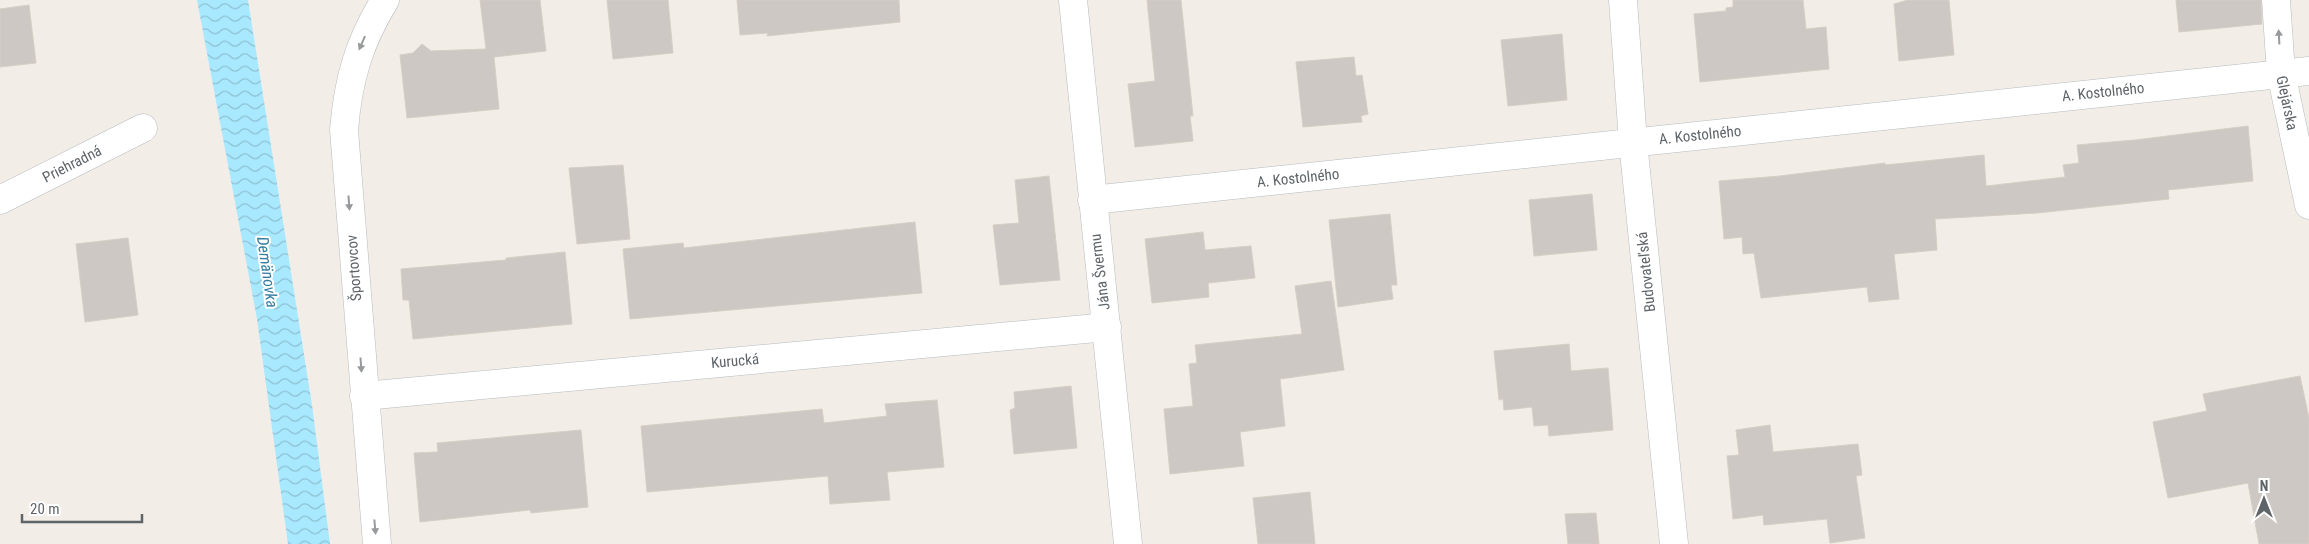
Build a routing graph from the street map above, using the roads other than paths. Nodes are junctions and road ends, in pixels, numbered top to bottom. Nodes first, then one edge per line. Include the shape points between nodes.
1 (385, 0) edge
2 (1073, 0) edge
3 (1623, 0) edge
4 (2276, 0) edge
5 (2309, 71) edge
6 (2281, 74) junction
7 (143, 128) dead end
8 (1633, 142) junction
9 (0, 200) edge
10 (1092, 200) junction
11 (2309, 205) edge
12 (1107, 327) junction
13 (364, 396) junction
14 (376, 544) edge
15 (1128, 544) edge
16 (1674, 544) edge

1 -> 13 street, Športovcov via 357,55 345,110
2 - 10 street, Jána Švermu
3 - 8 street, Budovateľská
6 -> 4 street, Glejárska
5 - 6 street, A. Kostolného
6 - 8 street, A. Kostolného
6 - 11 street, Glejárska
7 - 9 street, Priehradná
8 - 10 street, A. Kostolného
8 - 16 street, Budovateľská
10 - 12 street, Jána Švermu
12 - 13 street, Kurucká
12 - 15 street, Jána Švermu
13 -> 14 street, Športovcov

